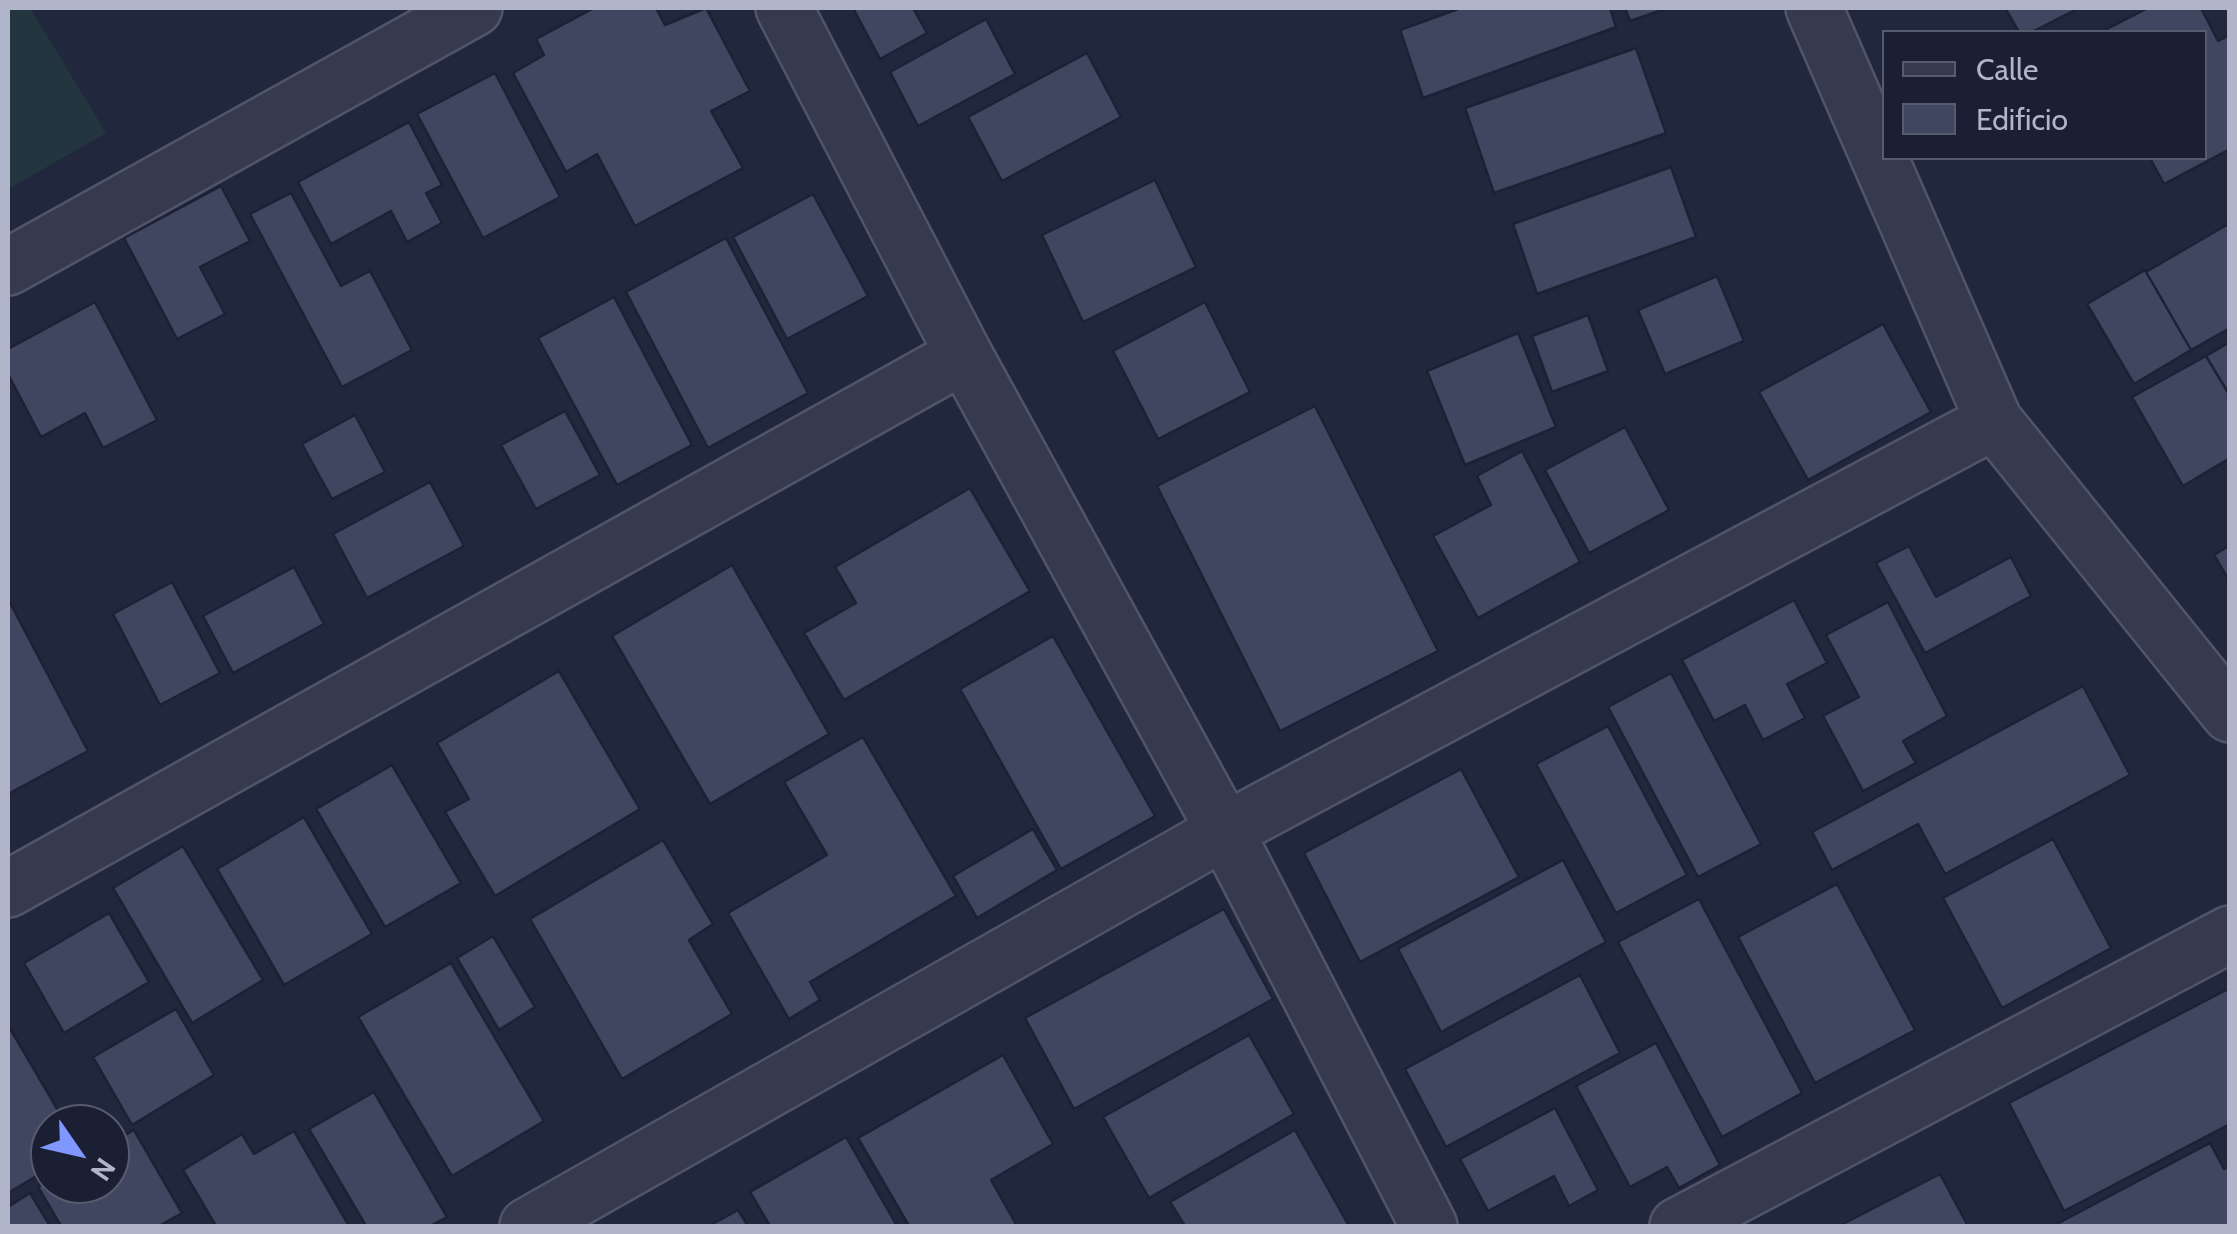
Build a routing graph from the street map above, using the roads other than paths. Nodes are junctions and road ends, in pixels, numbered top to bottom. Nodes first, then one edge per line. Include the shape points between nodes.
1 (474, 8) edge
2 (784, 8) edge
3 (1814, 8) edge
4 (8, 267) edge
5 (964, 355) junction
6 (1994, 421) junction
7 (2230, 714) edge
8 (1225, 831) junction
9 (8, 889) edge
10 (2230, 934) edge
11 (528, 1226) edge
12 (1429, 1226) edge
13 (1678, 1226) edge

1 - 4 street
2 - 5 street
3 - 6 street
5 - 8 street
5 - 9 street
6 - 7 street
6 - 8 street
8 - 11 street
8 - 12 street
10 - 13 street

